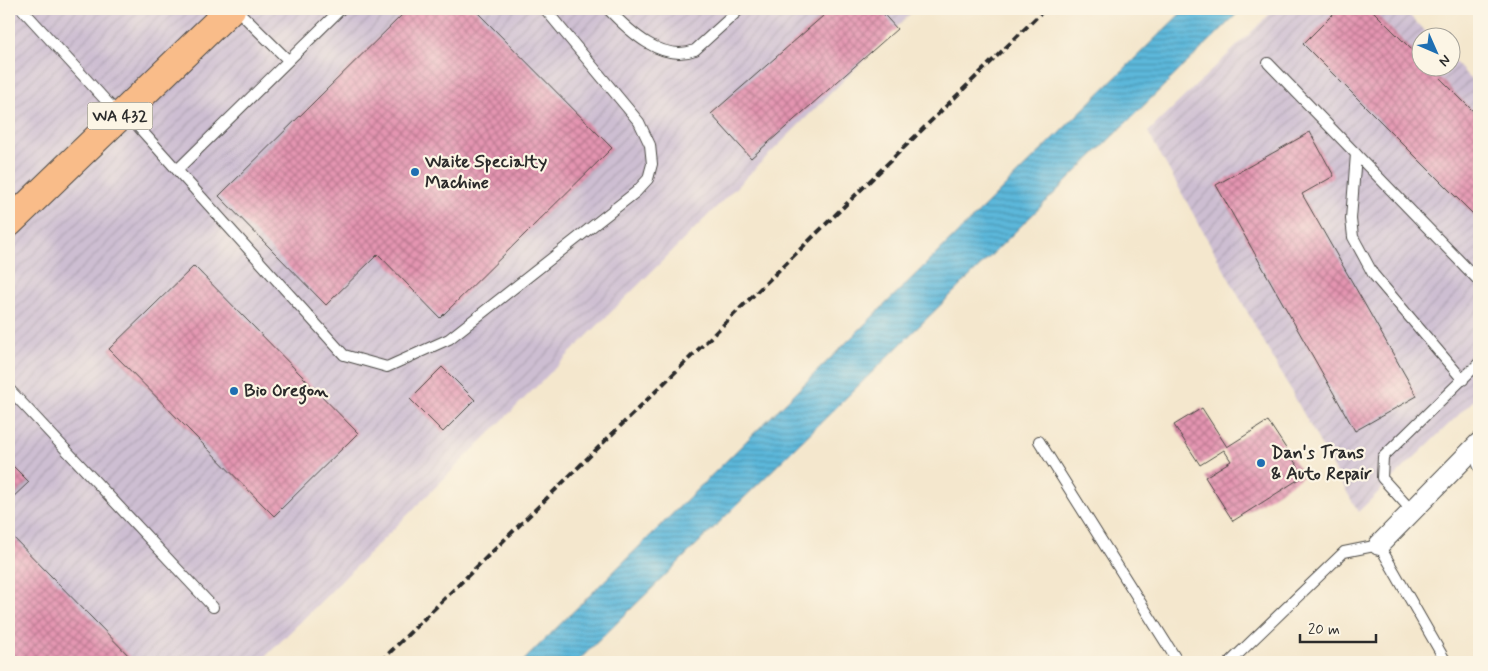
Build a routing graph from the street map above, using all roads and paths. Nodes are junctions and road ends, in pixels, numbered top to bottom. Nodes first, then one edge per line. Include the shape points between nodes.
1 (22, 9) edge
2 (341, 9) edge
3 (545, 9) edge
4 (608, 9) edge
5 (740, 9) edge
6 (226, 11) edge
7 (288, 60) junction
8 (1268, 63) dead end
9 (122, 114) junction
10 (1356, 154) junction
11 (177, 170) junction
12 (9, 223) edge
13 (1479, 281) edge
14 (1479, 363) edge
15 (1463, 380) junction
16 (9, 389) edge
17 (1039, 441) dead end
18 (1477, 454) edge
19 (1412, 511) junction
20 (1378, 545) junction
21 (213, 607) dead end
22 (1178, 662) edge
23 (1230, 662) edge
24 (1446, 662) edge

1 - 9 lane
2 - 7 lane
3 - 11 lane via 639,122 650,145 652,164 648,179 636,192 449,339 387,367 344,355
4 - 5 lane via 623,25 657,48 688,53
6 - 7 lane
6 - 9 highway, WA 432
7 - 11 lane
8 - 10 lane
9 - 11 lane
9 - 12 highway, WA 432
10 - 13 lane
10 - 15 lane via 1351,219 1353,237 1372,274
14 - 15 lane
15 - 19 lane via 1383,458 1382,478
16 - 21 lane
17 - 22 lane
18 - 19 street
19 - 20 street
20 - 23 lane via 1344,552
20 - 24 lane

